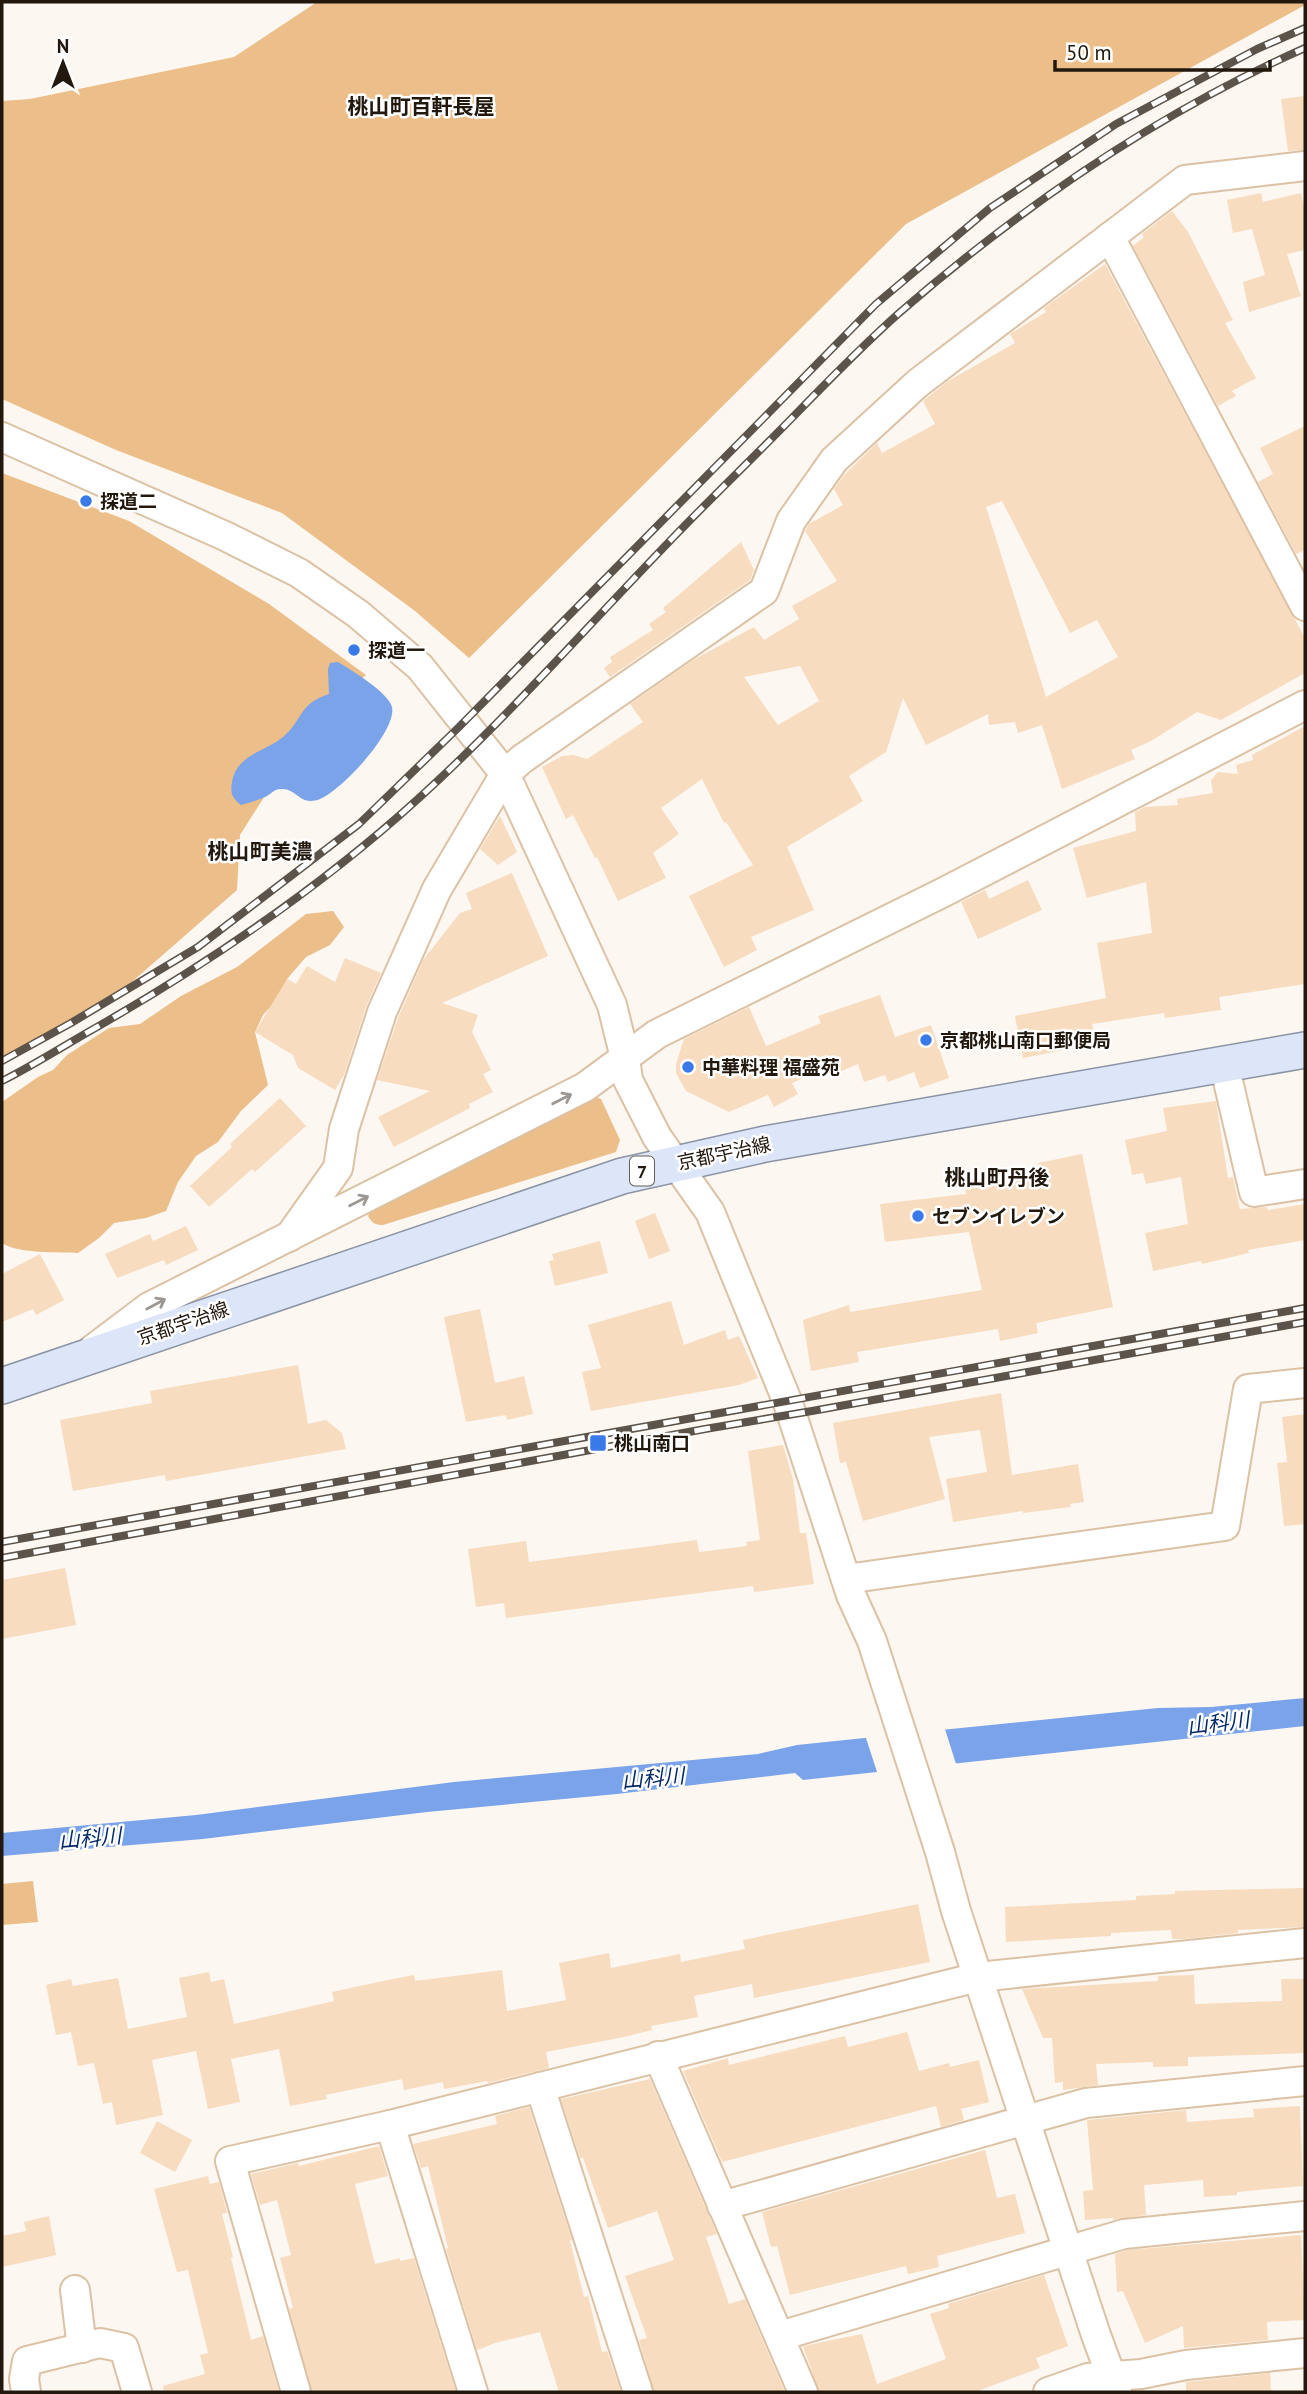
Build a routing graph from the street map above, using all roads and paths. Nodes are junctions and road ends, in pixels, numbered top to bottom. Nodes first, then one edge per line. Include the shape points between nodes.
1 (1305, 166) edge
2 (1110, 237) junction
3 (2, 437) edge
4 (1305, 606) edge
5 (1305, 705) edge
6 (505, 774) junction
7 (1305, 1050) edge
8 (625, 1058) junction
9 (1224, 1064) junction
10 (675, 1163) junction
11 (1305, 1184) edge
12 (289, 1237) junction
13 (81, 1358) junction
14 (1305, 1383) edge
15 (2, 1386) edge
16 (846, 1578) junction
17 (1305, 1943) edge
18 (978, 1977) junction
19 (658, 2056) junction
20 (1305, 2081) edge
21 (540, 2087) junction
22 (1026, 2122) junction
23 (390, 2125) junction
24 (722, 2206) junction
25 (1305, 2216) edge
26 (1068, 2250) junction
27 (75, 2290) dead end
28 (780, 2336) junction
29 (82, 2348) junction
30 (1305, 2353) edge
31 (1115, 2384) edge
32 (26, 2392) edge
33 (136, 2392) edge
34 (296, 2392) edge
35 (473, 2392) edge
36 (638, 2392) edge
37 (803, 2392) edge
38 (1048, 2392) edge

1 - 2 street via 1185,180
2 - 4 street
2 - 6 street via 918,383 834,460 791,521 764,591
3 - 6 street via 225,536 309,580 420,667
5 - 8 street via 657,1034
6 - 8 street via 612,1005
6 - 12 street via 437,889 382,1012 344,1129 338,1168
7 - 9 main road, 京都宇治線 / 7
8 - 10 street via 628,1080
12 -> 8 street via 585,1087
9 - 10 main road, 京都宇治線 / 7
9 - 11 street via 1255,1192
10 - 13 main road, 京都宇治線 / 7 via 622,1176
10 - 16 street via 710,1212 788,1403
13 -> 12 street via 149,1307
13 - 15 main road, 京都宇治線 / 7
14 - 16 street via 1248,1389 1225,1526
16 - 18 street via 872,1641
17 - 18 street
18 - 19 street
18 - 22 street
19 - 21 street
19 - 24 street
20 - 22 street via 1087,2103
21 - 23 street
21 - 36 street
22 - 24 street
22 - 26 street
23 - 34 street via 230,2161
23 - 35 street
24 - 28 street
25 - 26 street via 1124,2234
26 - 28 street
26 - 31 street
27 - 29 street
28 - 37 street
29 - 32 street via 27,2361
29 - 33 street via 100,2343 124,2348
30 - 31 street via 1186,2365
31 - 38 street via 1088,2378

